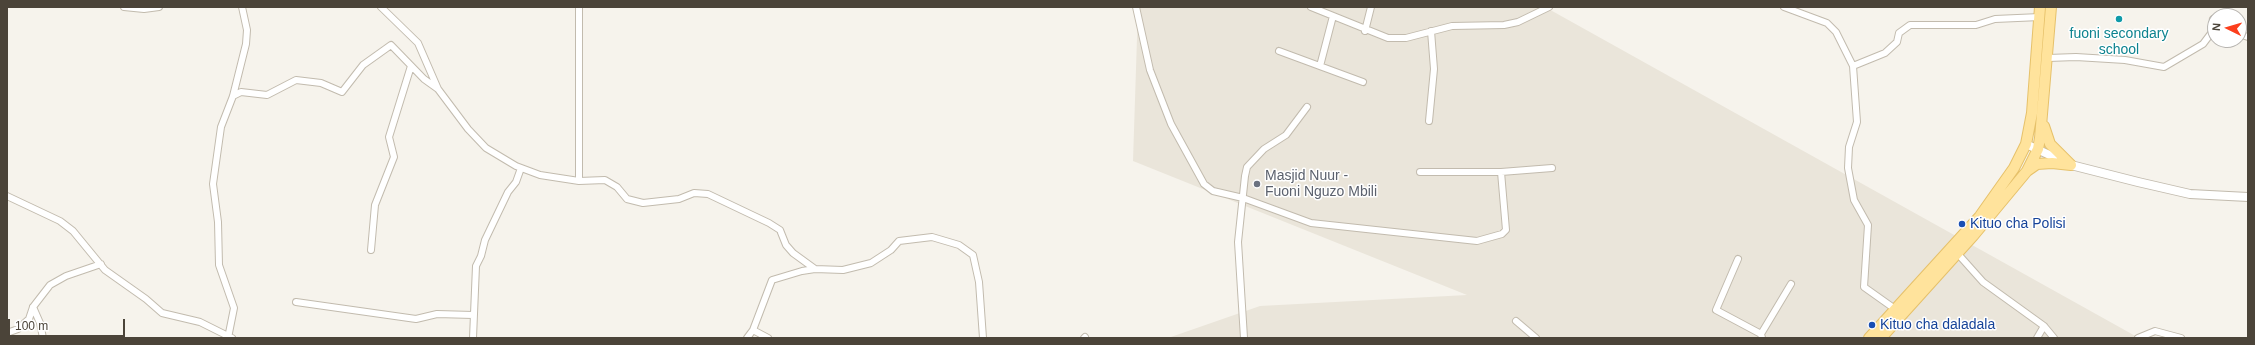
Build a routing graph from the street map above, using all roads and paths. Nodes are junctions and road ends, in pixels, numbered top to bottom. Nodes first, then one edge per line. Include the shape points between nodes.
1 (124, 7) edge
2 (159, 7) edge
3 (242, 7) edge
4 (381, 7) edge
5 (579, 7) edge
6 (1136, 7) edge
7 (1311, 7) edge
8 (1371, 7) edge
9 (1549, 7) edge
10 (1784, 7) edge
11 (2051, 7) edge
12 (2040, 12) edge
13 (1333, 16) junction
14 (1365, 31) junction
15 (1430, 31) junction
16 (2207, 39) edge
17 (1279, 51) dead end
18 (2048, 58) junction
19 (411, 66) junction
20 (1320, 66) junction
21 (1853, 66) junction
22 (1363, 82) dead end
23 (438, 89) junction
24 (233, 96) junction
25 (1307, 107) dead end
26 (2042, 114) junction
27 (1429, 121) dead end
28 (2026, 144) junction
29 (2038, 149) junction
30 (2071, 165) junction
31 (521, 168) junction
32 (1552, 168) dead end
33 (2027, 171) junction
34 (1420, 172) dead end
35 (1501, 172) junction
36 (579, 181) junction
37 (7, 196) edge
38 (2248, 197) edge
39 (1243, 198) junction
40 (370, 250) dead end
41 (1958, 254) junction
42 (96, 258) junction
43 (1738, 259) dead end
44 (101, 264) junction
45 (92, 267) junction
46 (815, 269) junction
47 (1791, 284) dead end
48 (296, 302) dead end
49 (33, 307) junction
50 (1895, 309) junction
51 (473, 315) junction
52 (1516, 321) dead end
53 (2044, 326) junction
54 (753, 330) junction
55 (7, 334) edge
56 (1762, 336) edge
57 (230, 337) edge
58 (43, 338) edge
59 (473, 338) edge
60 (747, 338) edge
61 (768, 338) edge
62 (983, 338) edge
63 (1244, 338) edge
64 (1536, 338) edge
65 (1869, 338) edge
66 (1881, 338) edge
67 (2037, 338) edge
68 (2054, 338) edge
69 (2138, 338) edge
70 (2181, 338) edge

1 - 2 street
3 - 24 street via 247,30
4 - 23 street via 418,43
5 - 36 street
6 - 39 street via 1150,70 1171,124 1194,167 1204,184 1213,191
7 - 13 street
8 - 14 street
9 - 15 street via 1518,22 1452,26
10 - 21 street via 1827,22 1836,32
11 - 18 main road
12 - 21 street via 1995,19 1976,25 1910,25 1898,33 1897,42 1885,53
12 - 28 main road via 2032,113
13 - 14 street
13 - 20 street
14 - 15 street via 1388,38 1406,38
15 - 27 street via 1434,69
16 - 18 street via 2203,44 2164,67 2125,60
17 - 20 street
18 - 26 main road
19 - 23 street
19 - 24 street via 391,45 363,65 342,92 321,83 296,80 267,94 241,92
19 - 40 street via 389,137 394,157 375,205
20 - 22 street
21 - 50 street via 1857,122 1849,147 1848,168 1854,200 1868,225 1864,287
23 - 31 street via 486,148
24 - 57 street via 220,133 213,184 218,222 219,265 234,308
25 - 39 street via 1286,135 1264,149 1247,167
26 - 29 main road
26 - 30 main road via 2050,144
28 - 29 street
28 - 50 main road via 2014,168 1980,216
29 - 30 street
29 - 33 main road
30 - 33 main road via 2036,164
30 - 38 street via 2190,194
31 - 36 street via 540,175
31 - 51 street via 485,240 476,266
32 - 35 street
33 - 41 main road
34 - 35 street
35 - 39 street via 1506,230 1502,234 1477,241 1311,223
36 - 46 street via 605,180 617,187 627,199 643,203 679,198 694,193 708,194 780,230 786,245 793,253
37 - 42 street via 60,221 73,231
39 - 63 street via 1238,242
41 - 53 street via 1983,282
41 - 66 main road
42 - 44 street
42 - 45 street
43 - 56 street via 1716,310
44 - 45 street
44 - 57 street via 105,270 146,298 162,313 200,322
45 - 49 street via 50,285
46 - 54 street via 772,280
46 - 62 street via 843,270 872,263 899,241 932,237 958,246 973,255 979,282
47 - 56 street
48 - 51 street via 416,319 437,314
49 - 55 street via 29,319 18,329
49 - 58 street
50 - 65 main road
51 - 59 street
52 - 64 street
53 - 67 street
53 - 68 street
54 - 60 street
54 - 61 street
69 - 70 street via 2155,331

